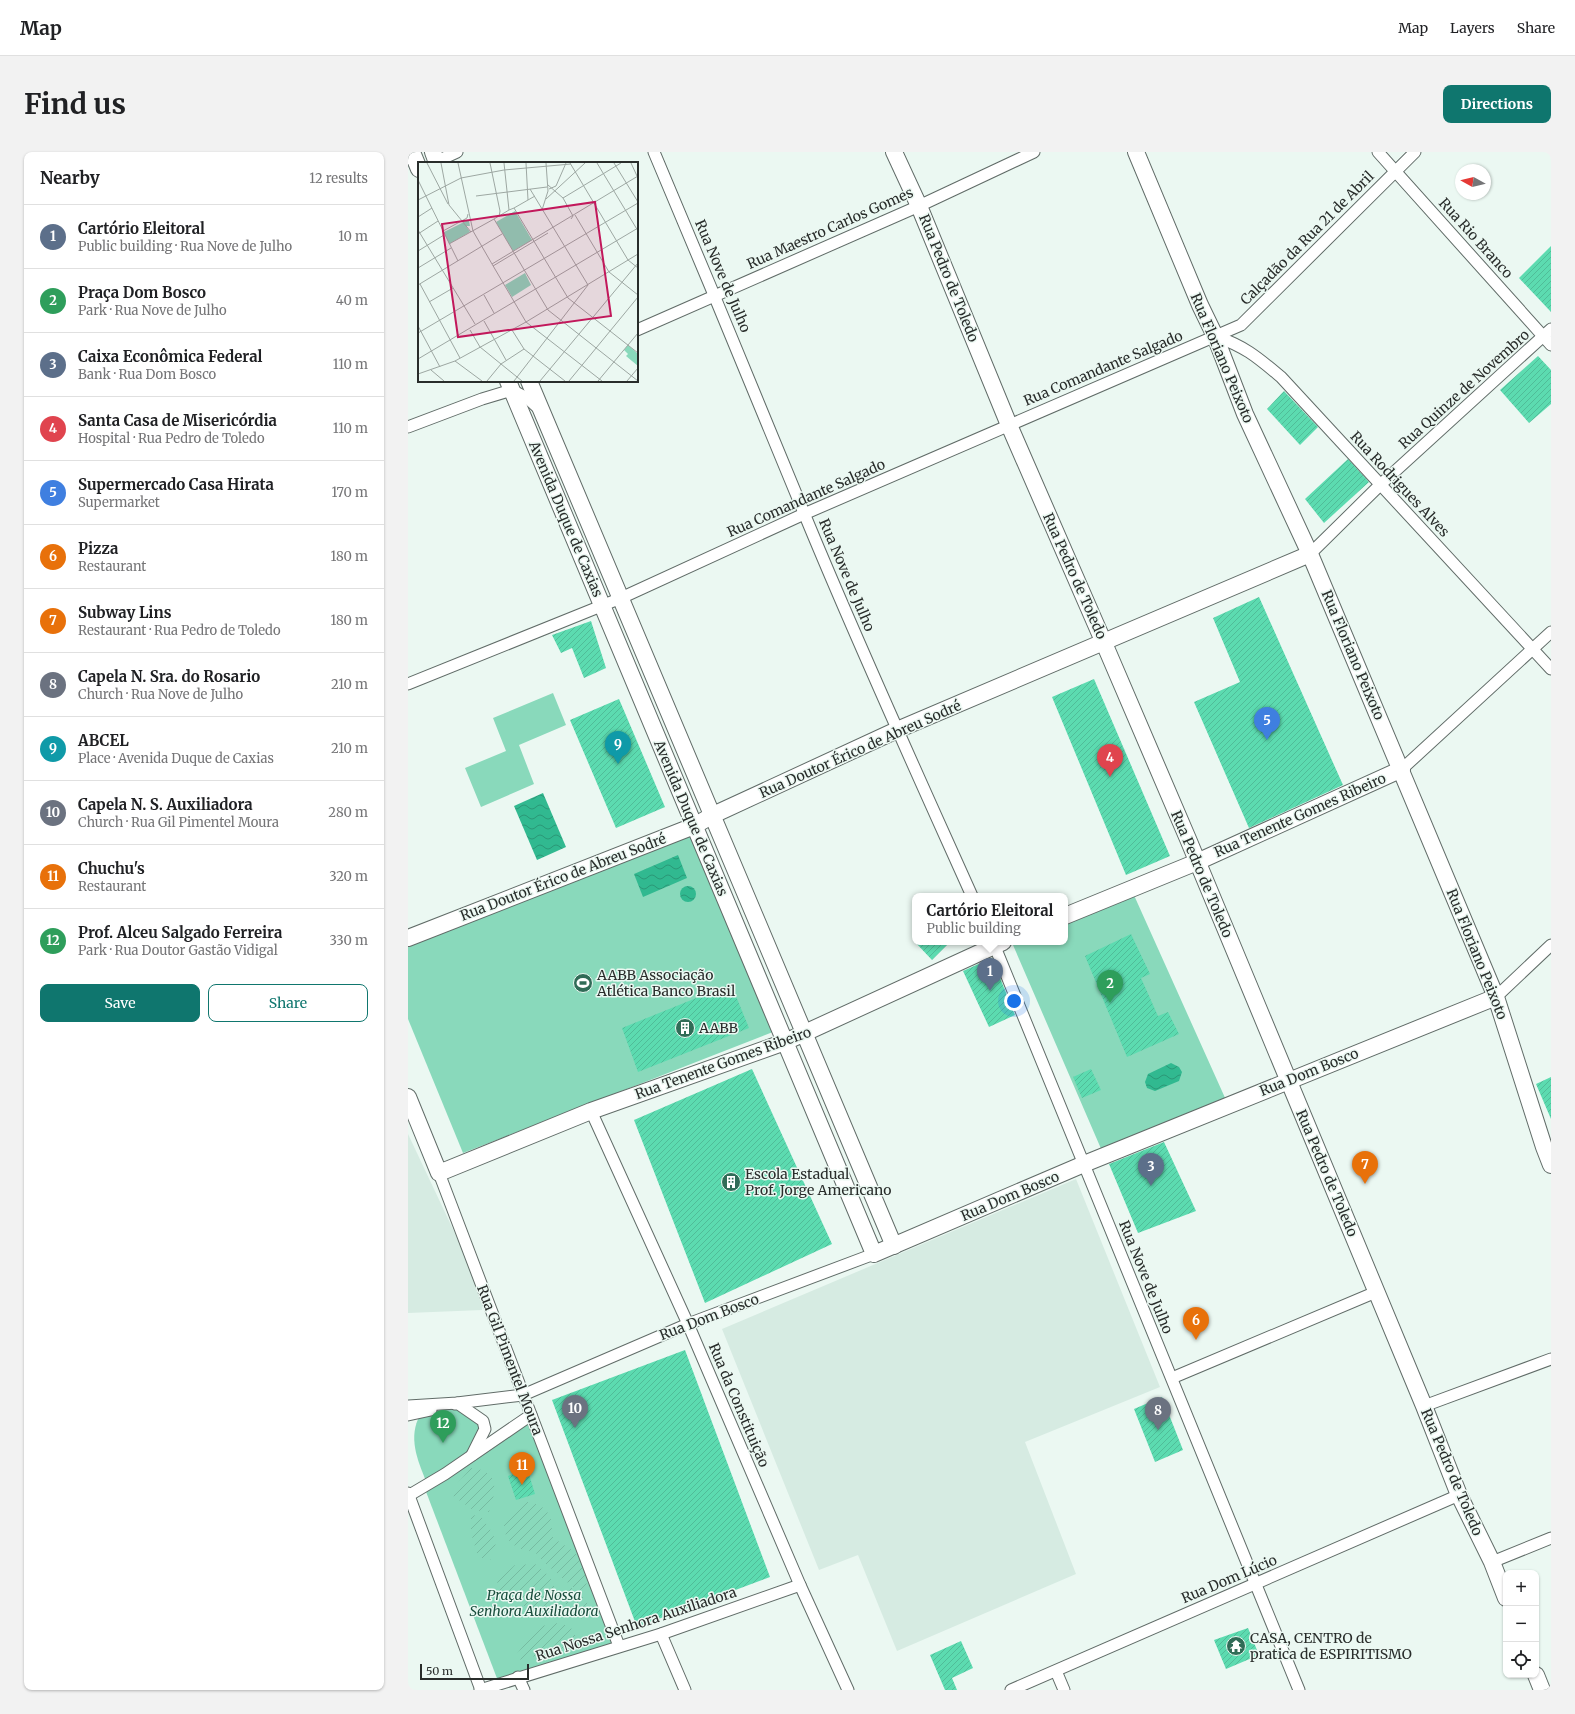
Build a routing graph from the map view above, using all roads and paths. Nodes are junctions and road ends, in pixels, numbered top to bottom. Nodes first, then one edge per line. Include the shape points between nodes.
1 (412, 152) edge
2 (457, 152) edge
3 (654, 152) edge
4 (894, 152) edge
5 (1034, 152) edge
6 (1136, 152) edge
7 (1378, 152) edge
8 (1415, 152) edge
9 (435, 160) edge
10 (418, 167) edge
11 (418, 169) edge
12 (1395, 171) junction
13 (408, 174) edge
14 (919, 206) junction
15 (715, 295) junction
16 (638, 330) edge
17 (1547, 333) edge
18 (1215, 336) junction
19 (1551, 345) edge
20 (529, 382) edge
21 (510, 386) edge
22 (542, 411) junction
23 (1009, 425) junction
24 (408, 427) edge
25 (1380, 485) junction
26 (804, 514) junction
27 (1310, 554) junction
28 (621, 598) junction
29 (602, 606) junction
30 (1551, 632) edge
31 (1104, 643) junction
32 (1533, 650) junction
33 (1551, 669) edge
34 (409, 682) edge
35 (897, 730) junction
36 (1402, 769) junction
37 (713, 815) junction
38 (694, 826) junction
39 (1197, 862) junction
40 (971, 893) edge
41 (1068, 915) edge
42 (408, 938) edge
43 (993, 945) edge
44 (998, 945) edge
45 (1551, 945) edge
46 (1496, 997) junction
47 (805, 1033) junction
48 (785, 1042) junction
49 (1288, 1080) junction
50 (408, 1096) edge
51 (591, 1111) junction
52 (413, 1119) edge
53 (1547, 1145) edge
54 (1084, 1164) junction
55 (1551, 1165) edge
56 (439, 1173) junction
57 (894, 1246) junction
58 (874, 1254) junction
59 (1376, 1292) junction
60 (688, 1324) junction
61 (1551, 1359) edge
62 (1172, 1378) junction
63 (523, 1395) junction
64 (457, 1403) junction
65 (408, 1406) edge
66 (1424, 1406) junction
67 (408, 1415) edge
68 (531, 1415) junction
69 (472, 1456) junction
70 (408, 1495) edge
71 (1459, 1495) junction
72 (1551, 1538) edge
73 (1492, 1562) junction
74 (1256, 1584) junction
75 (800, 1585) junction
76 (1503, 1590) edge
77 (661, 1634) junction
78 (619, 1646) junction
79 (1056, 1671) junction
80 (518, 1677) junction
81 (1537, 1678) edge
82 (480, 1690) edge
83 (524, 1690) edge
84 (685, 1690) edge
85 (848, 1690) edge
86 (1011, 1690) edge
87 (1064, 1690) edge
88 (1299, 1690) edge
89 (1542, 1690) edge

1 - 10 main road
2 - 9 street
3 - 15 street, Rua Nove de Julho
4 - 14 main road, Rua Pedro de Toledo
5 - 14 street, Rua Maestro Carlos Gomes
6 - 18 main road, Rua Floriano Peixoto
7 - 12 street, Rua Rio Branco
8 - 12 street, Calçadão da Rua 21 de Abril
11 - 13 street
12 - 17 street, Rua Rio Branco
12 - 18 street, Calçadão da Rua 21 de Abril via 1241,326
14 - 15 street, Rua Maestro Carlos Gomes
14 - 23 main road, Rua Pedro de Toledo
15 - 16 street, Rua Maestro Carlos Gomes
15 - 26 street, Rua Nove de Julho
17 - 19 street, Rua Rio Branco
17 - 25 street, Rua Quinze de Novembro
18 - 23 street, Rua Comandante Salgado
18 - 25 street, Rua Rodrigues Alves via 1236,343 1254,354 1281,378
18 - 27 main road, Rua Floriano Peixoto via 1245,414
20 - 22 main road, Avenida Duque de Caxias
21 - 22 street
21 - 24 street
21 - 29 main road, Avenida Duque de Caxias
22 - 28 main road, Avenida Duque de Caxias
23 - 26 street, Rua Comandante Salgado
23 - 31 main road, Rua Pedro de Toledo
25 - 27 street, Rua Quinze de Novembro
25 - 32 street, Rua Rodrigues Alves
26 - 28 street, Rua Comandante Salgado
26 - 35 street, Rua Nove de Julho
27 - 31 main road, Rua Doutor Érico de Abreu Sodré
27 - 36 main road, Rua Floriano Peixoto
28 - 29 street, Rua Comandante Salgado
28 - 37 main road, Avenida Duque de Caxias
29 - 34 street, Rua Comandante Salgado
29 - 38 main road, Avenida Duque de Caxias
30 - 32 street
31 - 35 main road, Rua Doutor Érico de Abreu Sodré
31 - 39 main road, Rua Pedro de Toledo
32 - 33 street, Rua Rodrigues Alves
32 - 36 street
35 - 37 main road, Rua Doutor Érico de Abreu Sodré
35 - 40 street, Rua Nove de Julho
36 - 39 main road, Rua Tenente Gomes Ribeiro
36 - 46 main road, Rua Floriano Peixoto
37 - 38 main road, Rua Doutor Érico de Abreu Sodré
37 - 47 main road, Avenida Duque de Caxias
38 - 42 main road, Rua Doutor Érico de Abreu Sodré
38 - 48 main road, Avenida Duque de Caxias
39 - 41 main road, Rua Tenente Gomes Ribeiro
39 - 49 main road, Rua Pedro de Toledo
43 - 47 main road, Rua Tenente Gomes Ribeiro
44 - 54 street, Rua Nove de Julho
45 - 46 street
46 - 49 main road, Rua Dom Bosco
46 - 53 main road, Rua Floriano Peixoto
47 - 48 main road, Rua Tenente Gomes Ribeiro
47 - 57 main road, Avenida Duque de Caxias
48 - 51 main road, Rua Tenente Gomes Ribeiro
48 - 58 main road, Avenida Duque de Caxias
49 - 54 main road, Rua Dom Bosco
49 - 59 main road, Rua Pedro de Toledo
50 - 52 main road, Rua Gil Pimentel Moura
51 - 56 main road, Rua Tenente Gomes Ribeiro
51 - 60 street, Rua da Constituição
52 - 56 main road, Rua Gil Pimentel Moura
53 - 55 main road, Rua Floriano Peixoto
54 - 57 main road, Rua Dom Bosco
54 - 62 street, Rua Nove de Julho
56 - 63 street, Rua Gil Pimentel Moura
57 - 58 main road, Rua Dom Bosco
58 - 60 street, Rua Dom Bosco
59 - 62 street
59 - 66 main road, Rua Pedro de Toledo
60 - 63 street, Rua Dom Bosco
60 - 75 street, Rua da Constituição
61 - 66 street
62 - 74 street, Rua Nove de Julho
63 - 64 street, Rua Dom Bosco
63 - 68 street, Rua Gil Pimentel Moura
64 - 65 street
64 - 67 street
64 - 69 street via 483,1421 485,1429
66 - 71 main road, Rua Pedro de Toledo
68 - 69 street
68 - 78 street, Rua Gil Pimentel Moura
69 - 70 street
70 - 82 street
71 - 73 main road, Rua Pedro de Toledo
71 - 74 street, Rua Dom Lúcio
72 - 73 street
73 - 76 main road, Rua Pedro de Toledo
74 - 79 street, Rua Dom Lúcio
74 - 88 street, Rua Nove de Julho
75 - 77 street, Rua Nossa Senhora Auxiliadora
75 - 85 street, Rua da Constituição
77 - 78 street, Rua Nossa Senhora Auxiliadora
77 - 84 street
78 - 80 street, Rua Nossa Senhora Auxiliadora
79 - 86 street, Rua Dom Lúcio
79 - 87 street
80 - 82 street, Rua Nossa Senhora Auxiliadora
80 - 83 street
81 - 89 main road

